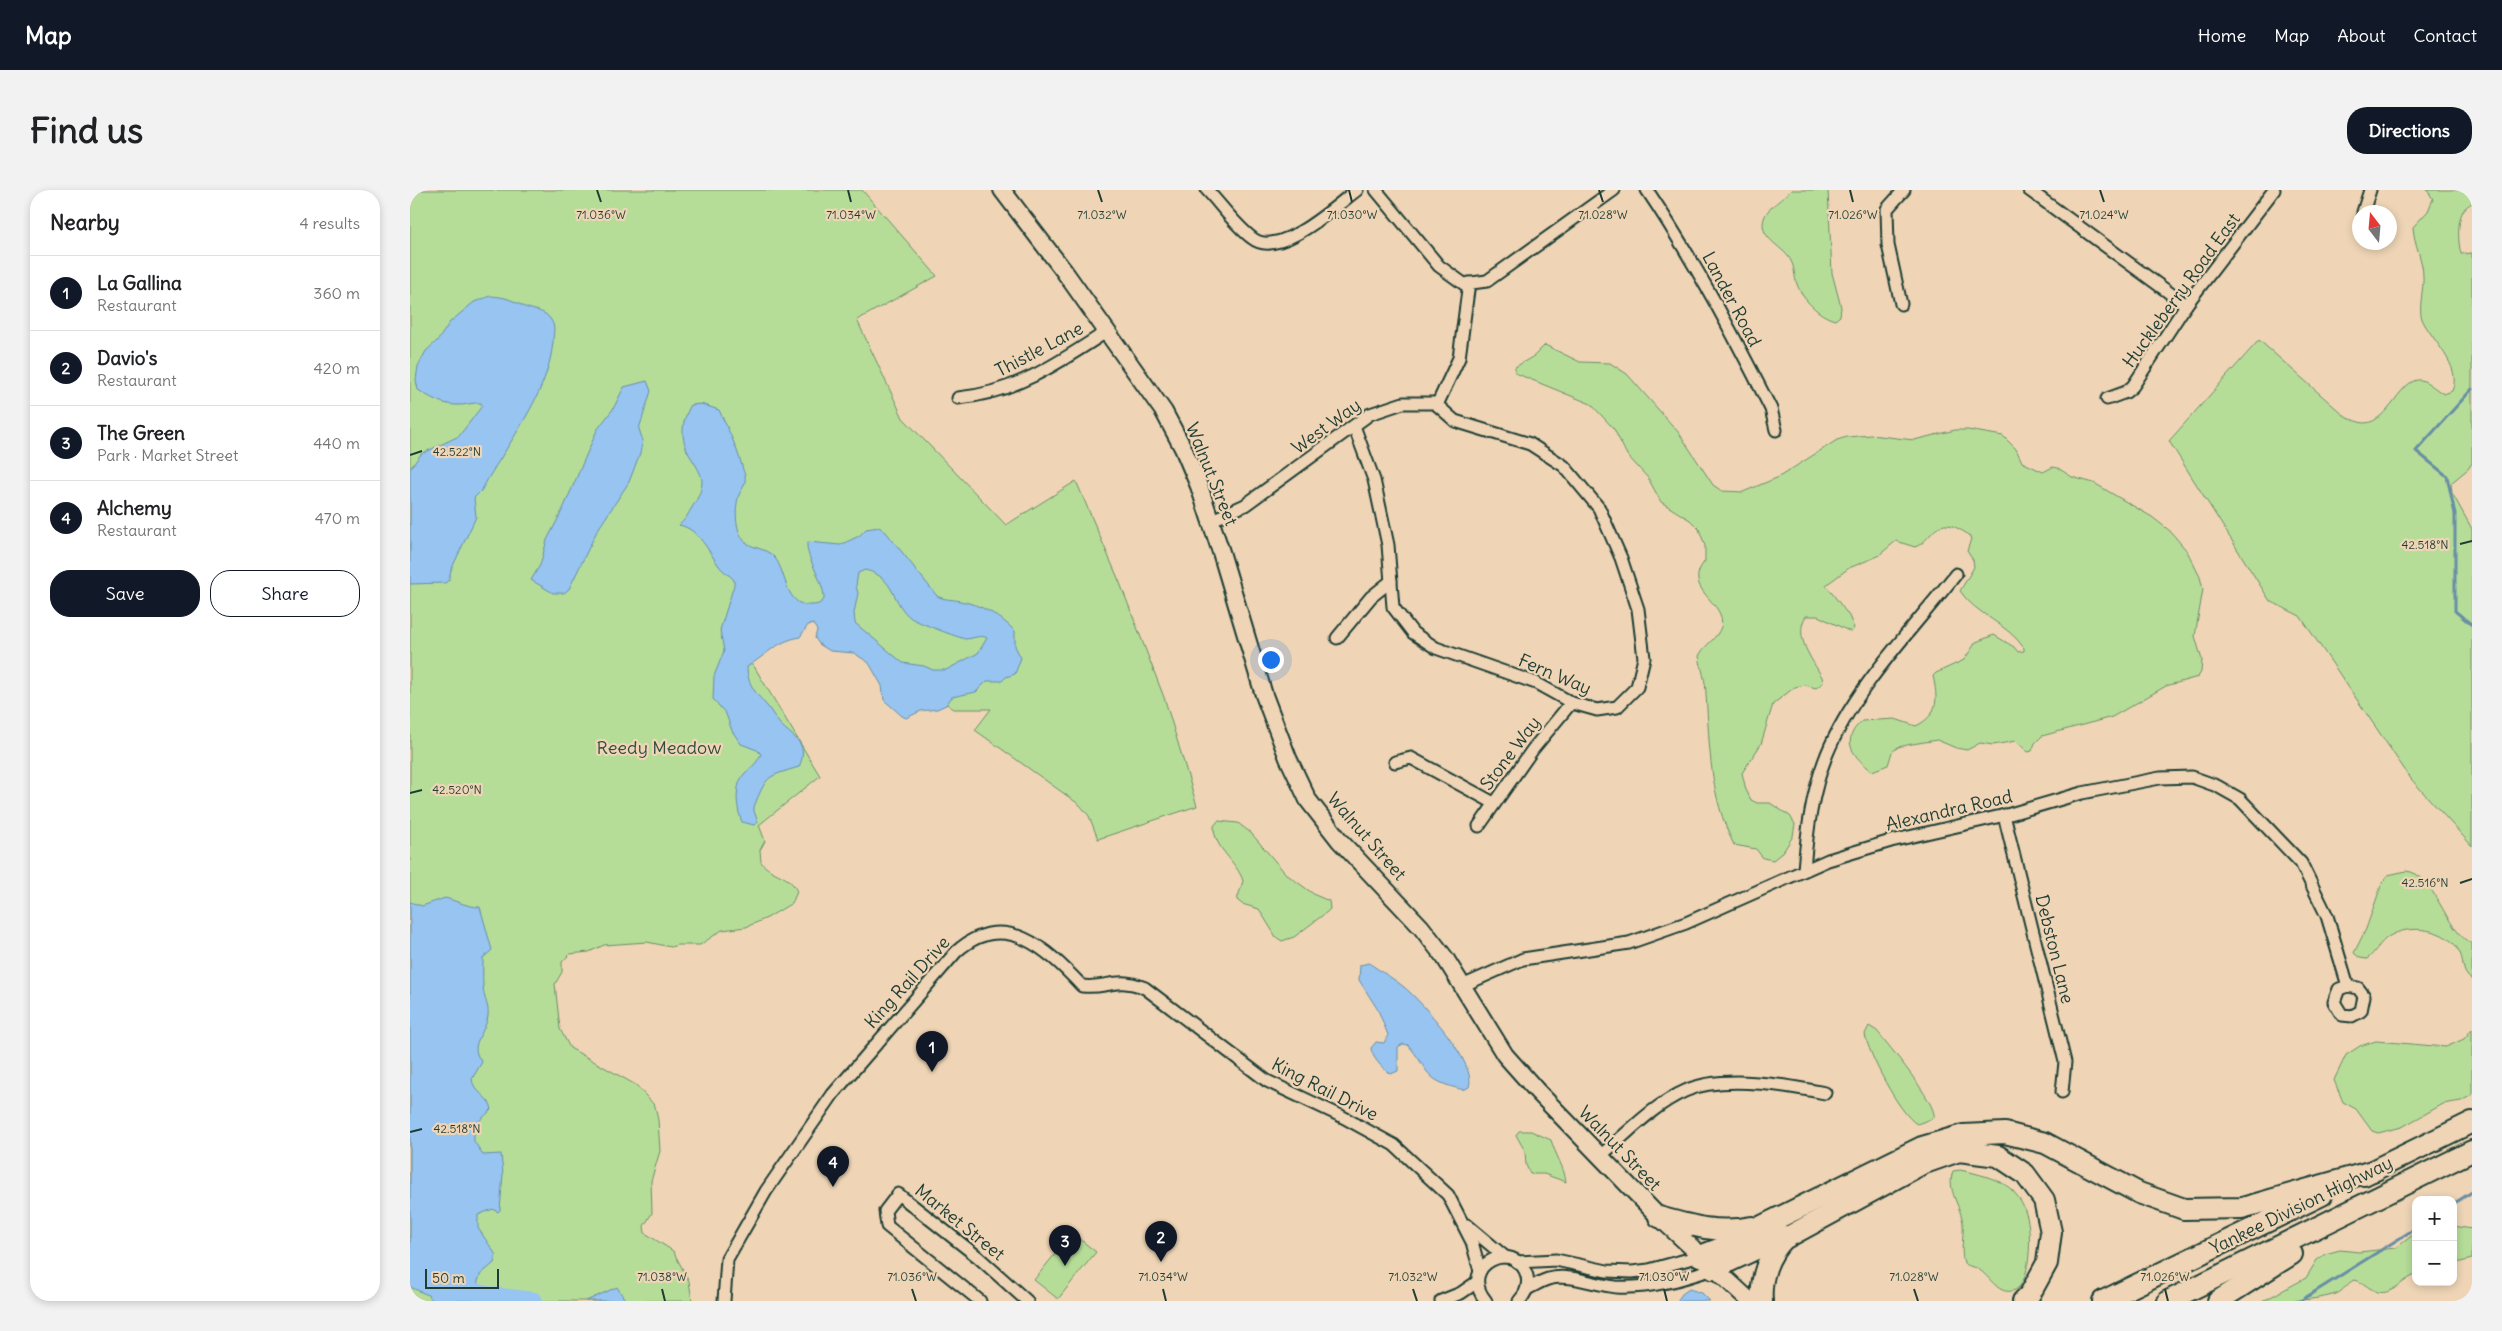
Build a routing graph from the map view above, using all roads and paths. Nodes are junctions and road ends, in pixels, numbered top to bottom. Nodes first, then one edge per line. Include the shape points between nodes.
1 (1002, 190) edge
2 (1207, 190) edge
3 (1357, 190) edge
4 (1376, 190) edge
5 (1614, 190) edge
6 (1647, 190) edge
7 (1904, 190) edge
8 (2028, 190) edge
9 (2274, 190) edge
10 (2370, 190) edge
11 (2365, 205) edge
12 (1469, 283) junction
13 (1901, 304) dead end
14 (2186, 305) junction
15 (1106, 332) junction
16 (958, 398) dead end
17 (2107, 399) dead end
18 (1437, 406) junction
19 (1354, 426) junction
20 (1776, 430) dead end
21 (1210, 521) junction
22 (1956, 574) dead end
23 (1390, 581) junction
24 (1337, 638) dead end
25 (1571, 703) junction
26 (1395, 762) dead end
27 (1494, 803) junction
28 (2004, 815) junction
29 (1479, 826) dead end
30 (1804, 870) junction
31 (1462, 986) junction
32 (2348, 986) dead end
33 (2062, 1092) dead end
34 (1825, 1093) dead end
35 (2472, 1122) edge
36 (2472, 1151) edge
37 (1600, 1156) junction
38 (2376, 1170) junction
39 (2392, 1191) junction
40 (1659, 1217) junction
41 (1464, 1222) junction
42 (1764, 1225) junction
43 (1798, 1230) junction
44 (1505, 1257) junction
45 (1517, 1262) junction
46 (1707, 1262) junction
47 (1479, 1277) junction
48 (1524, 1297) edge
49 (724, 1301) edge
50 (980, 1301) edge
51 (1027, 1301) edge
52 (1441, 1301) edge
53 (1486, 1301) edge
54 (1750, 1301) edge
55 (1762, 1301) edge
56 (2023, 1301) edge
57 (2103, 1301) edge
58 (2168, 1301) edge
59 (2218, 1301) edge

1 - 15 main road, Walnut Street
2 - 3 street via 1252,238 1270,245 1290,238
4 - 12 street via 1439,266 1464,284
5 - 12 street via 1487,281
6 - 20 street, Lander Road via 1712,297 1771,409
7 - 13 street via 1887,209 1888,245
8 - 14 street
9 - 14 street, Huckleberry Road East
10 - 11 street
12 - 18 street via 1459,358
14 - 17 street, Huckleberry Road East via 2133,386
15 - 16 street, Thistle Lane via 1028,379 984,396
15 - 21 main road, Walnut Street via 1164,412 1192,471
18 - 19 street, West Way via 1434,403 1403,403 1370,414
18 - 25 street, Fern Way via 1455,421 1530,444 1564,466 1598,508 1622,558 1638,609 1644,658 1637,687 1617,707 1597,710
19 - 21 street, West Way via 1245,505
19 - 23 street, Fern Way via 1374,480 1388,545
21 - 31 main road, Walnut Street via 1264,695 1308,800 1340,841 1421,927
22 - 30 street via 1851,708 1827,754 1808,820
23 - 24 street via 1371,597
23 - 25 street, Fern Way via 1392,607 1413,633 1436,648 1536,683
25 - 27 street, Stone Way
26 - 27 street via 1412,758
27 - 29 street, Stone Way
28 - 30 street, Alexandra Road via 1891,841
28 - 32 street, Alexandra Road via 2082,793 2160,778 2192,776 2217,786 2246,805 2302,863 2327,916
28 - 33 street, Debston Lane via 2065,1062
30 - 31 street, Alexandra Road via 1686,923 1629,943 1523,959
31 - 37 main road, Walnut Street via 1505,1056
34 - 37 street via 1793,1086 1731,1083 1687,1090 1670,1099
35 - 38 highway, Yankee Division Highway
36 - 39 highway, Yankee Division Highway
37 - 40 main road, Walnut Street
38 - 42 highway via 2242,1208 2184,1208 2139,1193 2045,1143 2005,1133 1963,1134 1922,1147
38 - 57 highway, Yankee Division Highway
39 - 58 highway, Yankee Division Highway
39 - 59 highway
40 - 42 highway via 1717,1231
40 - 46 main road, Walnut Street
41 - 44 street, King Rail Drive
41 - 47 street, King Rail Drive
41 - 49 street, King Rail Drive via 1448,1195 1394,1145 1267,1081 1145,988 1122,981 1082,986 1060,962 1031,942 1007,932 992,932 968,941 956,952 833,1094 766,1191 727,1259
42 - 46 highway via 1729,1244
43 - 46 highway
43 - 55 highway via 1776,1246 1768,1260 1763,1276
43 - 56 highway via 1922,1164 1960,1151 1998,1156 2025,1174 2044,1200 2051,1232 2047,1263
44 - 45 street
44 - 47 street via 1492,1260
45 - 46 street via 1556,1260 1607,1271 1632,1272
45 - 48 street via 1525,1270
46 - 48 street via 1679,1280 1653,1286 1616,1287 1568,1277 1548,1279
46 - 54 main road, Walnut Street
47 - 52 street via 1461,1293
47 - 53 street via 1480,1294
50 - 51 street, Market Street via 887,1226 885,1211 898,1194 978,1257

